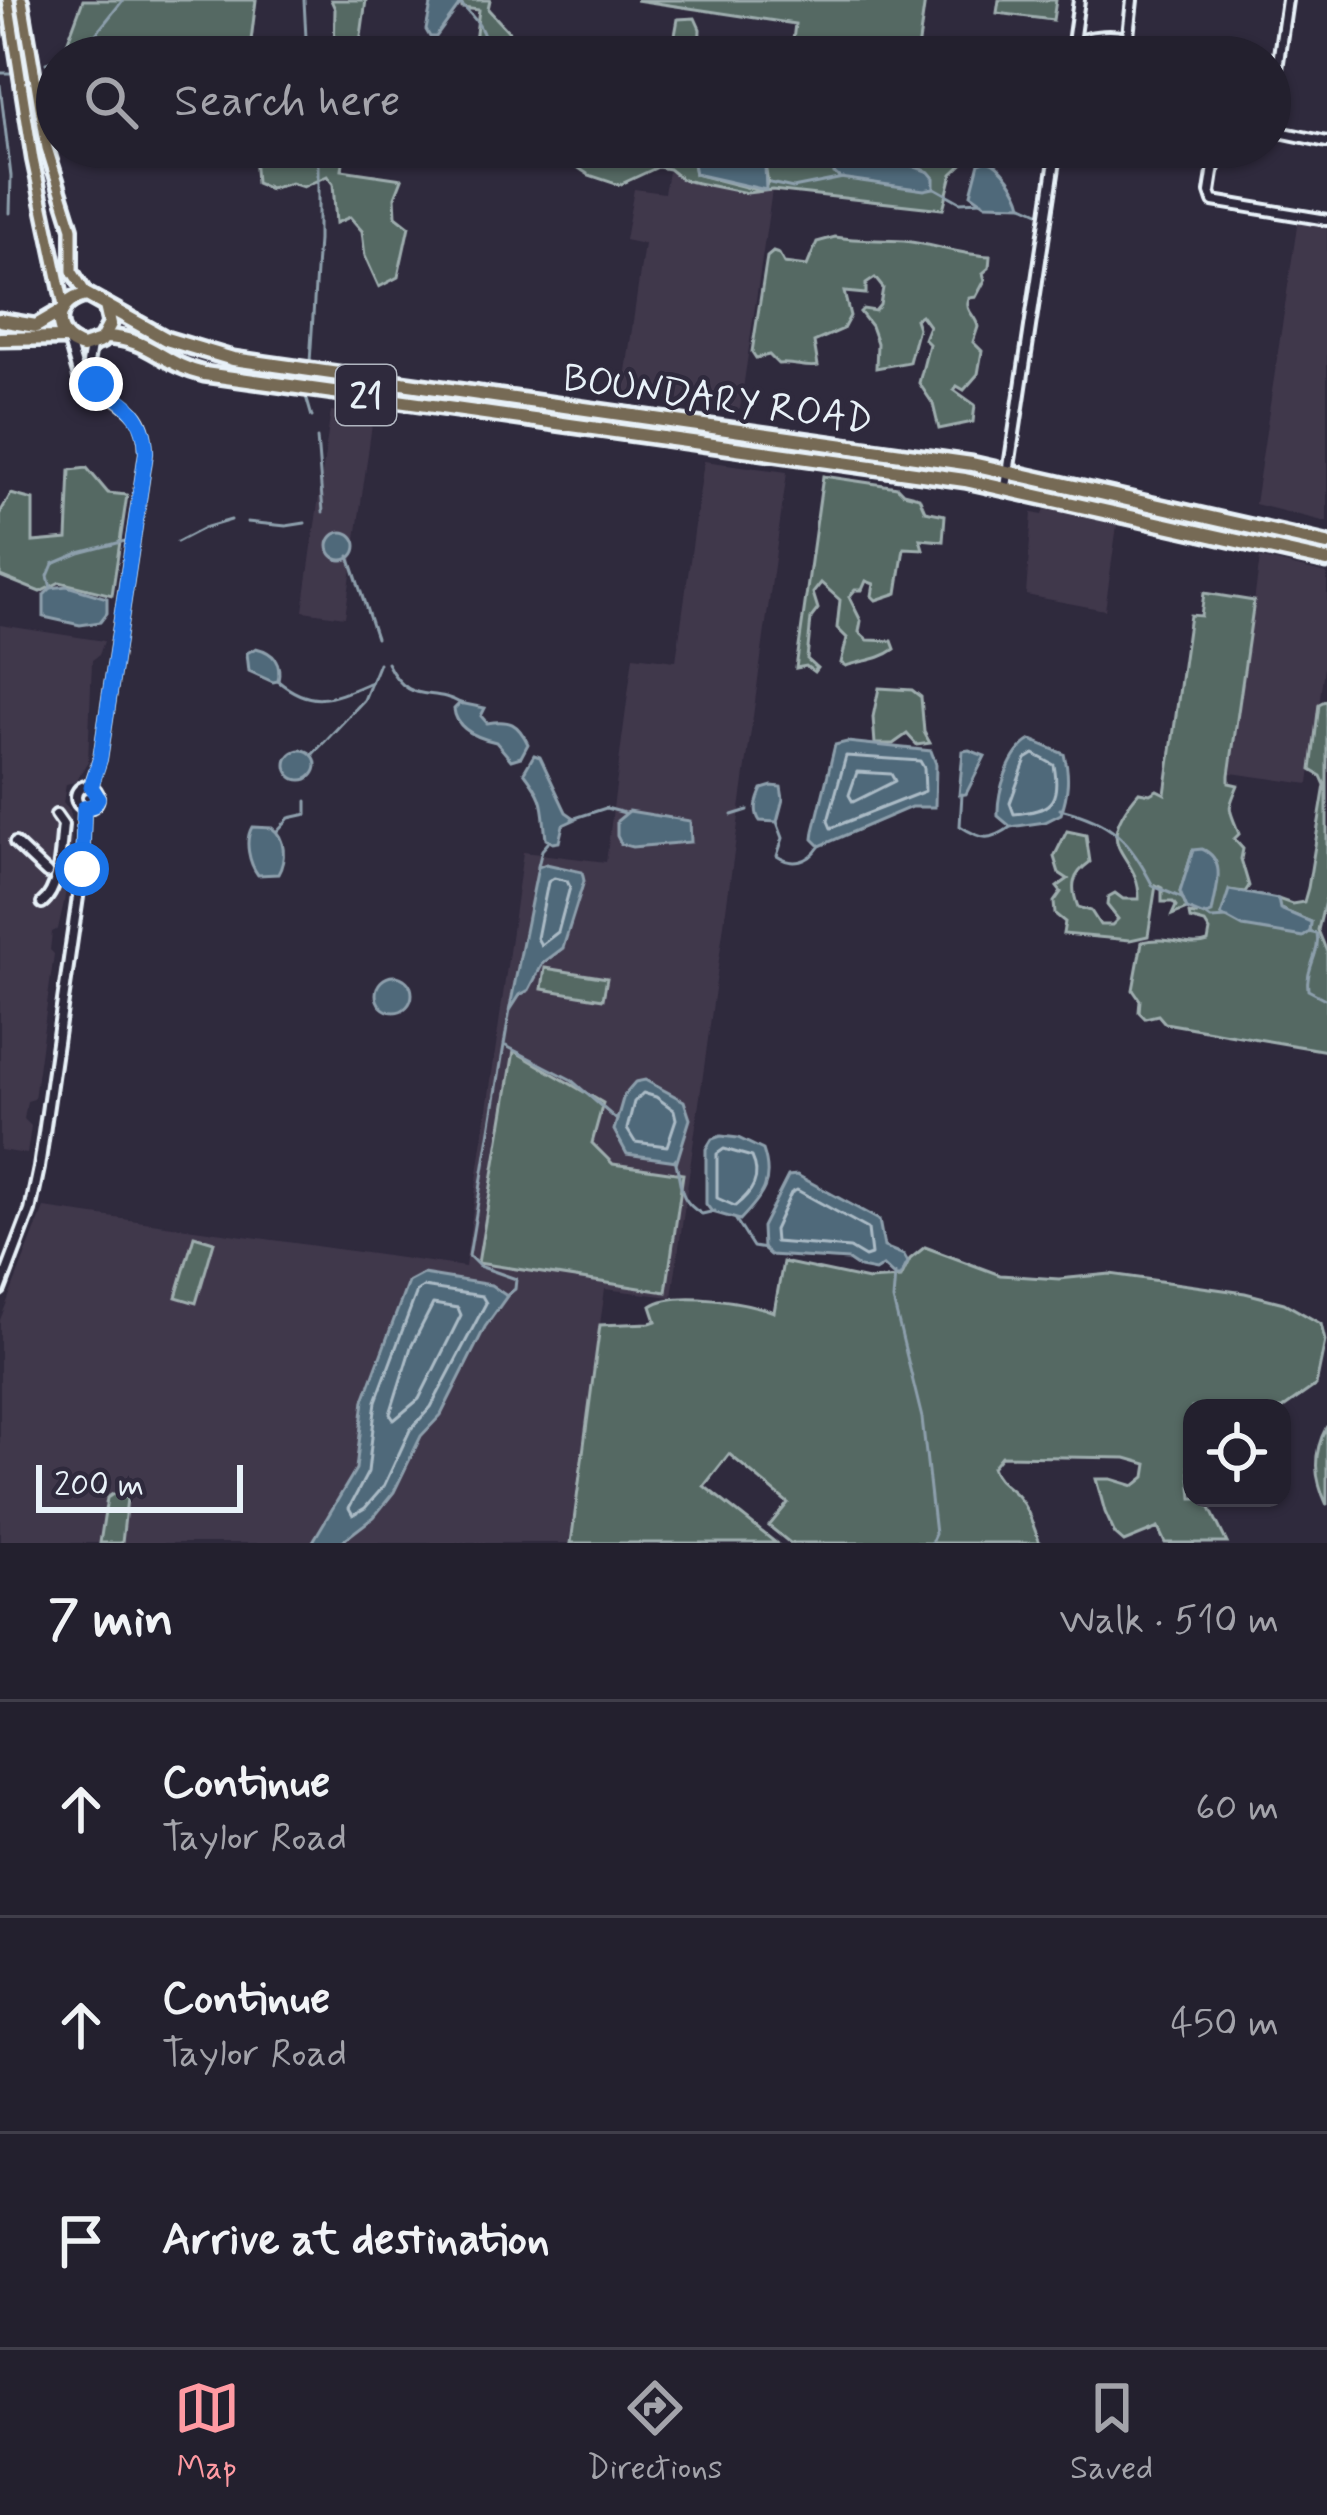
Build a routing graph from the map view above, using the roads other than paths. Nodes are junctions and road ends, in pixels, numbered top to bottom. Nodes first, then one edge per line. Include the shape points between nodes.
1 (1079, 0) edge
2 (1132, 0) edge
3 (1287, 0) edge
4 (22, 4) edge
5 (6, 6) edge
6 (1076, 18) junction
7 (1074, 36) edge
8 (1091, 36) edge
9 (1128, 36) edge
10 (1280, 36) edge
11 (36, 85) edge
12 (1291, 134) edge
13 (1327, 142) edge
14 (53, 168) edge
15 (1055, 168) edge
16 (1213, 168) edge
17 (1327, 220) edge
18 (87, 296) junction
19 (106, 306) junction
20 (62, 308) junction
21 (0, 320) edge
22 (105, 337) junction
23 (0, 339) edge
24 (67, 340) junction
25 (91, 346) junction
26 (131, 407) junction
27 (1009, 470) junction
28 (1006, 488) junction
29 (1327, 544) edge
30 (1327, 561) edge
31 (91, 787) junction
32 (84, 808) junction
33 (56, 814) dead end
34 (15, 843) dead end
35 (47, 873) dead end
36 (43, 903) dead end
37 (0, 1290) edge

1 - 6 street
2 - 9 street
3 - 10 street
4 - 5 street
4 - 11 main road
5 - 20 main road
6 - 7 street
6 - 8 street
12 - 13 street
14 - 18 main road via 72,228 72,271
15 - 27 street
16 - 17 street via 1213,201
18 - 19 highway, 21
18 - 20 highway
19 - 22 highway
19 - 27 highway, BOUNDARY ROAD / 21 via 166,339 233,359
20 - 21 highway via 36,326
20 - 24 highway
22 - 25 highway
22 - 28 highway, BOUNDARY ROAD / 21 via 136,339 204,374
23 - 24 highway
24 - 25 highway
24 - 26 street via 83,382
25 - 26 street via 90,378
26 - 31 street via 146,453
27 - 28 street
27 - 29 highway, BOUNDARY ROAD / 21
28 - 30 highway, BOUNDARY ROAD / 21
31 - 32 street via 97,802
31 - 32 street via 76,793
32 - 37 street via 39,1168
33 - 36 street via 61,841 53,892
34 - 35 street

